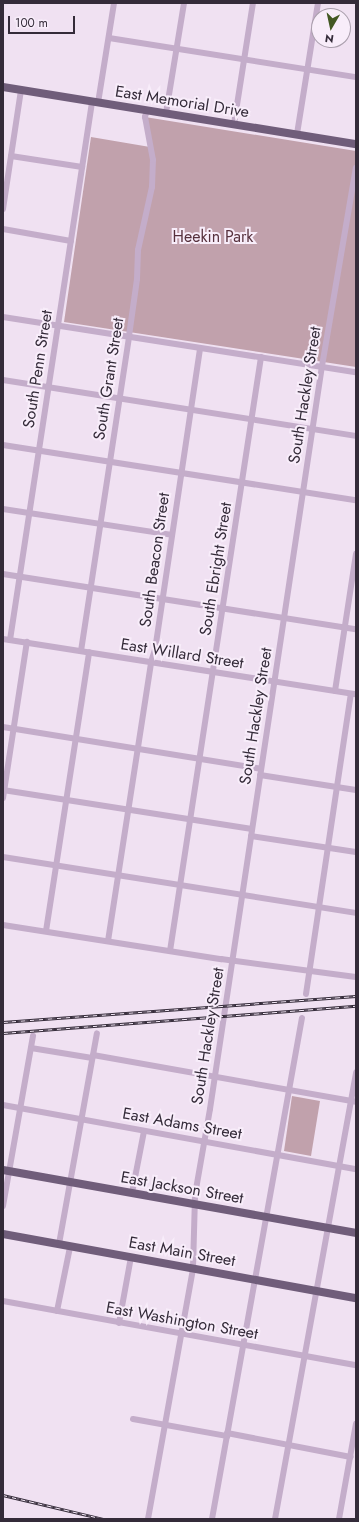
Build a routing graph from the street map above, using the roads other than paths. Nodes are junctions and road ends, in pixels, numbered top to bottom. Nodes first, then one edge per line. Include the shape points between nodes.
1 (114, 3) edge
2 (184, 3) edge
3 (253, 3) edge
4 (318, 3) edge
5 (109, 38) junction
6 (176, 48) junction
7 (244, 59) junction
8 (308, 69) junction
9 (356, 77) edge
10 (3, 87) edge
11 (21, 90) junction
12 (95, 102) junction
13 (146, 110) junction
14 (166, 113) junction
15 (234, 124) junction
16 (297, 134) junction
17 (356, 144) edge
18 (11, 156) junction
19 (82, 168) junction
20 (356, 168) edge
21 (3, 209) edge
22 (3, 229) edge
23 (71, 241) junction
24 (3, 317) edge
25 (58, 325) junction
26 (129, 336) junction
27 (200, 348) junction
28 (261, 357) junction
29 (322, 366) junction
30 (356, 372) edge
31 (3, 380) edge
32 (49, 388) junction
33 (120, 398) junction
34 (191, 410) junction
35 (252, 419) junction
36 (313, 429) junction
37 (356, 436) edge
38 (3, 445) edge
39 (39, 450) junction
40 (110, 462) junction
41 (181, 472) junction
42 (242, 482) junction
43 (303, 492) junction
44 (356, 500) edge
45 (3, 509) edge
46 (30, 514) junction
47 (101, 525) junction
48 (172, 535) junction
49 (356, 554) edge
50 (355, 565) edge
51 (3, 574) edge
52 (20, 576) junction
53 (91, 588) junction
54 (162, 598) junction
55 (223, 608) junction
56 (284, 618) junction
57 (345, 627) junction
58 (356, 629) edge
59 (3, 639) edge
60 (10, 640) junction
61 (27, 642) junction
62 (81, 651) junction
63 (89, 652) junction
64 (151, 662) junction
65 (213, 672) junction
66 (274, 681) junction
67 (335, 691) junction
68 (354, 694) edge
69 (3, 727) edge
70 (14, 729) junction
71 (76, 739) junction
72 (138, 749) junction
73 (199, 759) junction
74 (261, 772) junction
75 (337, 787) junction
76 (4, 790) edge
77 (356, 790) edge
78 (3, 798) edge
79 (66, 800) junction
80 (128, 810) junction
81 (190, 819) junction
82 (251, 832) junction
83 (328, 848) junction
84 (356, 852) edge
85 (3, 857) edge
86 (57, 865) junction
87 (118, 875) junction
88 (180, 885) junction
89 (242, 894) junction
90 (319, 907) junction
91 (356, 913) edge
92 (3, 924) edge
93 (46, 931) junction
94 (108, 941) junction
95 (170, 951) junction
96 (232, 959) junction
97 (310, 970) junction
98 (356, 977) edge
99 (306, 994) dead end
100 (302, 1018) dead end
101 (97, 1033) dead end
102 (33, 1036) dead end
103 (31, 1048) junction
104 (93, 1056) junction
105 (356, 1072) edge
106 (215, 1077) junction
107 (289, 1090) junction
108 (353, 1102) edge
109 (3, 1105) edge
110 (21, 1109) junction
111 (82, 1119) junction
112 (144, 1131) junction
113 (205, 1141) junction
114 (277, 1154) junction
115 (339, 1166) junction
116 (356, 1169) edge
117 (6, 1171) edge
118 (70, 1182) junction
119 (132, 1193) junction
120 (194, 1204) junction
121 (3, 1206) edge
122 (266, 1217) junction
123 (327, 1229) junction
124 (3, 1234) edge
125 (356, 1234) edge
126 (59, 1244) junction
127 (70, 1247) junction
128 (131, 1258) junction
129 (193, 1268) junction
130 (255, 1280) junction
131 (316, 1291) junction
132 (356, 1298) edge
133 (3, 1301) edge
134 (57, 1311) junction
135 (119, 1322) junction
136 (182, 1334) junction
137 (244, 1345) junction
138 (305, 1356) junction
139 (356, 1365) edge
140 (133, 1419) dead end
141 (356, 1424) edge
142 (165, 1426) junction
143 (355, 1431) edge
144 (227, 1435) junction
145 (288, 1446) junction
146 (351, 1457) junction
147 (148, 1519) edge
148 (212, 1519) edge
149 (275, 1519) edge
150 (340, 1519) edge

1 - 5 street, South Penn Street
2 - 6 street
3 - 7 street
4 - 8 street
5 - 6 street
5 - 12 street, South Penn Street
6 - 7 street
6 - 14 street
7 - 8 street
7 - 15 street
8 - 9 street
8 - 16 street
10 - 11 main road, East Memorial Drive
11 - 12 main road, East Memorial Drive
11 - 18 street
12 - 13 main road, East Memorial Drive
12 - 19 street, South Penn Street
13 - 14 main road, East Memorial Drive
13 - 26 street, South Grant Street via 153,160 152,187 138,250 137,279
14 - 15 main road, East Memorial Drive
15 - 16 main road, East Memorial Drive
16 - 17 main road, East Memorial Drive
18 - 19 street
18 - 21 street
19 - 23 street, South Penn Street
20 - 29 street, South Hackley Street
22 - 23 street
23 - 25 street, South Penn Street
24 - 25 street
25 - 26 street
25 - 32 street, South Penn Street
26 - 27 street
26 - 33 street, South Grant Street
27 - 28 street
27 - 34 street, South Beacon Street
28 - 29 street
28 - 35 street, South Ebright Street
29 - 30 street
29 - 36 street, South Hackley Street
31 - 32 street
32 - 33 street
32 - 39 street, South Penn Street
33 - 34 street
33 - 40 street, South Grant Street
34 - 35 street
34 - 41 street, South Beacon Street
35 - 36 street
35 - 42 street, South Ebright Street
36 - 37 street
36 - 43 street, South Hackley Street
38 - 39 street
39 - 40 street
39 - 46 street, South Penn Street
40 - 41 street
40 - 47 street, South Grant Street
41 - 42 street
41 - 48 street, South Beacon Street
42 - 43 street
42 - 55 street, South Ebright Street
43 - 44 street
43 - 56 street, South Hackley Street
45 - 46 street
46 - 47 street
46 - 52 street, South Penn Street
47 - 48 street
47 - 53 street, South Grant Street
48 - 54 street, South Beacon Street
49 - 50 street
50 - 57 street
51 - 52 street
52 - 53 street
52 - 60 street, South Penn Street
53 - 54 street
53 - 62 street, South Grant Street
54 - 55 street
54 - 64 street, South Beacon Street
55 - 56 street
55 - 65 street, South Ebright Street
56 - 57 street
56 - 66 street, South Hackley Street
57 - 58 street
57 - 67 street
59 - 60 street, East Willard Street
60 - 61 street, East Willard Street
61 - 62 street, East Willard Street
61 - 70 street
62 - 63 street, East Willard Street
63 - 64 street, East Willard Street
63 - 71 street
64 - 65 street, East Willard Street
64 - 72 street, South Beacon Street
65 - 66 street, East Willard Street
65 - 73 street, South Ebright Street
66 - 67 street, East Willard Street
66 - 74 street, South Hackley Street
67 - 68 street, East Willard Street
68 - 75 street
69 - 70 street
70 - 71 street
70 - 76 street
71 - 72 street
71 - 79 street
72 - 73 street
72 - 80 street, South Beacon Street
73 - 74 street
73 - 81 street, South Ebright Street
74 - 75 street
74 - 82 street, South Hackley Street
75 - 77 street
75 - 83 street
76 - 78 street
76 - 79 street
79 - 80 street
79 - 86 street
80 - 81 street
80 - 87 street, South Beacon Street
81 - 82 street
81 - 88 street, South Ebright Street
82 - 83 street
82 - 89 street, South Hackley Street
83 - 84 street
83 - 90 street
85 - 86 street
86 - 87 street
86 - 93 street
87 - 88 street
87 - 94 street, South Beacon Street
88 - 89 street
88 - 95 street, South Ebright Street
89 - 90 street
89 - 96 street, South Hackley Street
90 - 91 street
90 - 97 street
92 - 93 street
93 - 94 street
94 - 95 street
95 - 96 street
96 - 97 street
96 - 106 street, South Hackley Street
97 - 98 street
97 - 99 street
100 - 107 street
101 - 104 street
102 - 103 street
103 - 104 street
103 - 110 street
104 - 106 street
104 - 111 street
105 - 108 street
106 - 107 street
106 - 113 street, South Hackley Street
107 - 108 street
107 - 114 street
108 - 115 street
109 - 110 street, East Adams Street
110 - 111 street, East Adams Street
110 - 117 street
111 - 112 street, East Adams Street
111 - 118 street
112 - 113 street, East Adams Street
112 - 119 street
113 - 114 street, East Adams Street
113 - 120 street, South Hackley Street
114 - 115 street, East Adams Street
114 - 122 street
115 - 116 street, East Adams Street
115 - 123 street
117 - 118 main road, East Jackson Street
117 - 121 street
118 - 119 main road, East Jackson Street
118 - 126 street
119 - 120 main road, East Jackson Street
120 - 122 main road, East Jackson Street
120 - 129 street, South Hackley Street
122 - 123 main road, East Jackson Street
122 - 130 street
123 - 125 main road, East Jackson Street
123 - 131 street
124 - 126 main road, East Main Street
126 - 127 main road, East Main Street
127 - 128 main road, East Main Street
127 - 134 street
128 - 129 main road, East Main Street
128 - 135 street
129 - 130 main road, East Main Street
129 - 136 street, South Hackley Street
130 - 131 main road, East Main Street
130 - 137 street
131 - 132 main road, East Main Street
131 - 138 street
133 - 134 street, East Washington Street
134 - 135 street, East Washington Street
135 - 136 street, East Washington Street
136 - 137 street, East Washington Street
136 - 142 street, South Hackley Street
137 - 138 street, East Washington Street
137 - 144 street
138 - 139 street, East Washington Street
138 - 145 street
140 - 142 street
141 - 143 street
142 - 144 street
142 - 147 street, South Hackley Street
143 - 146 street
144 - 145 street
144 - 148 street
145 - 146 street
145 - 149 street
146 - 150 street

